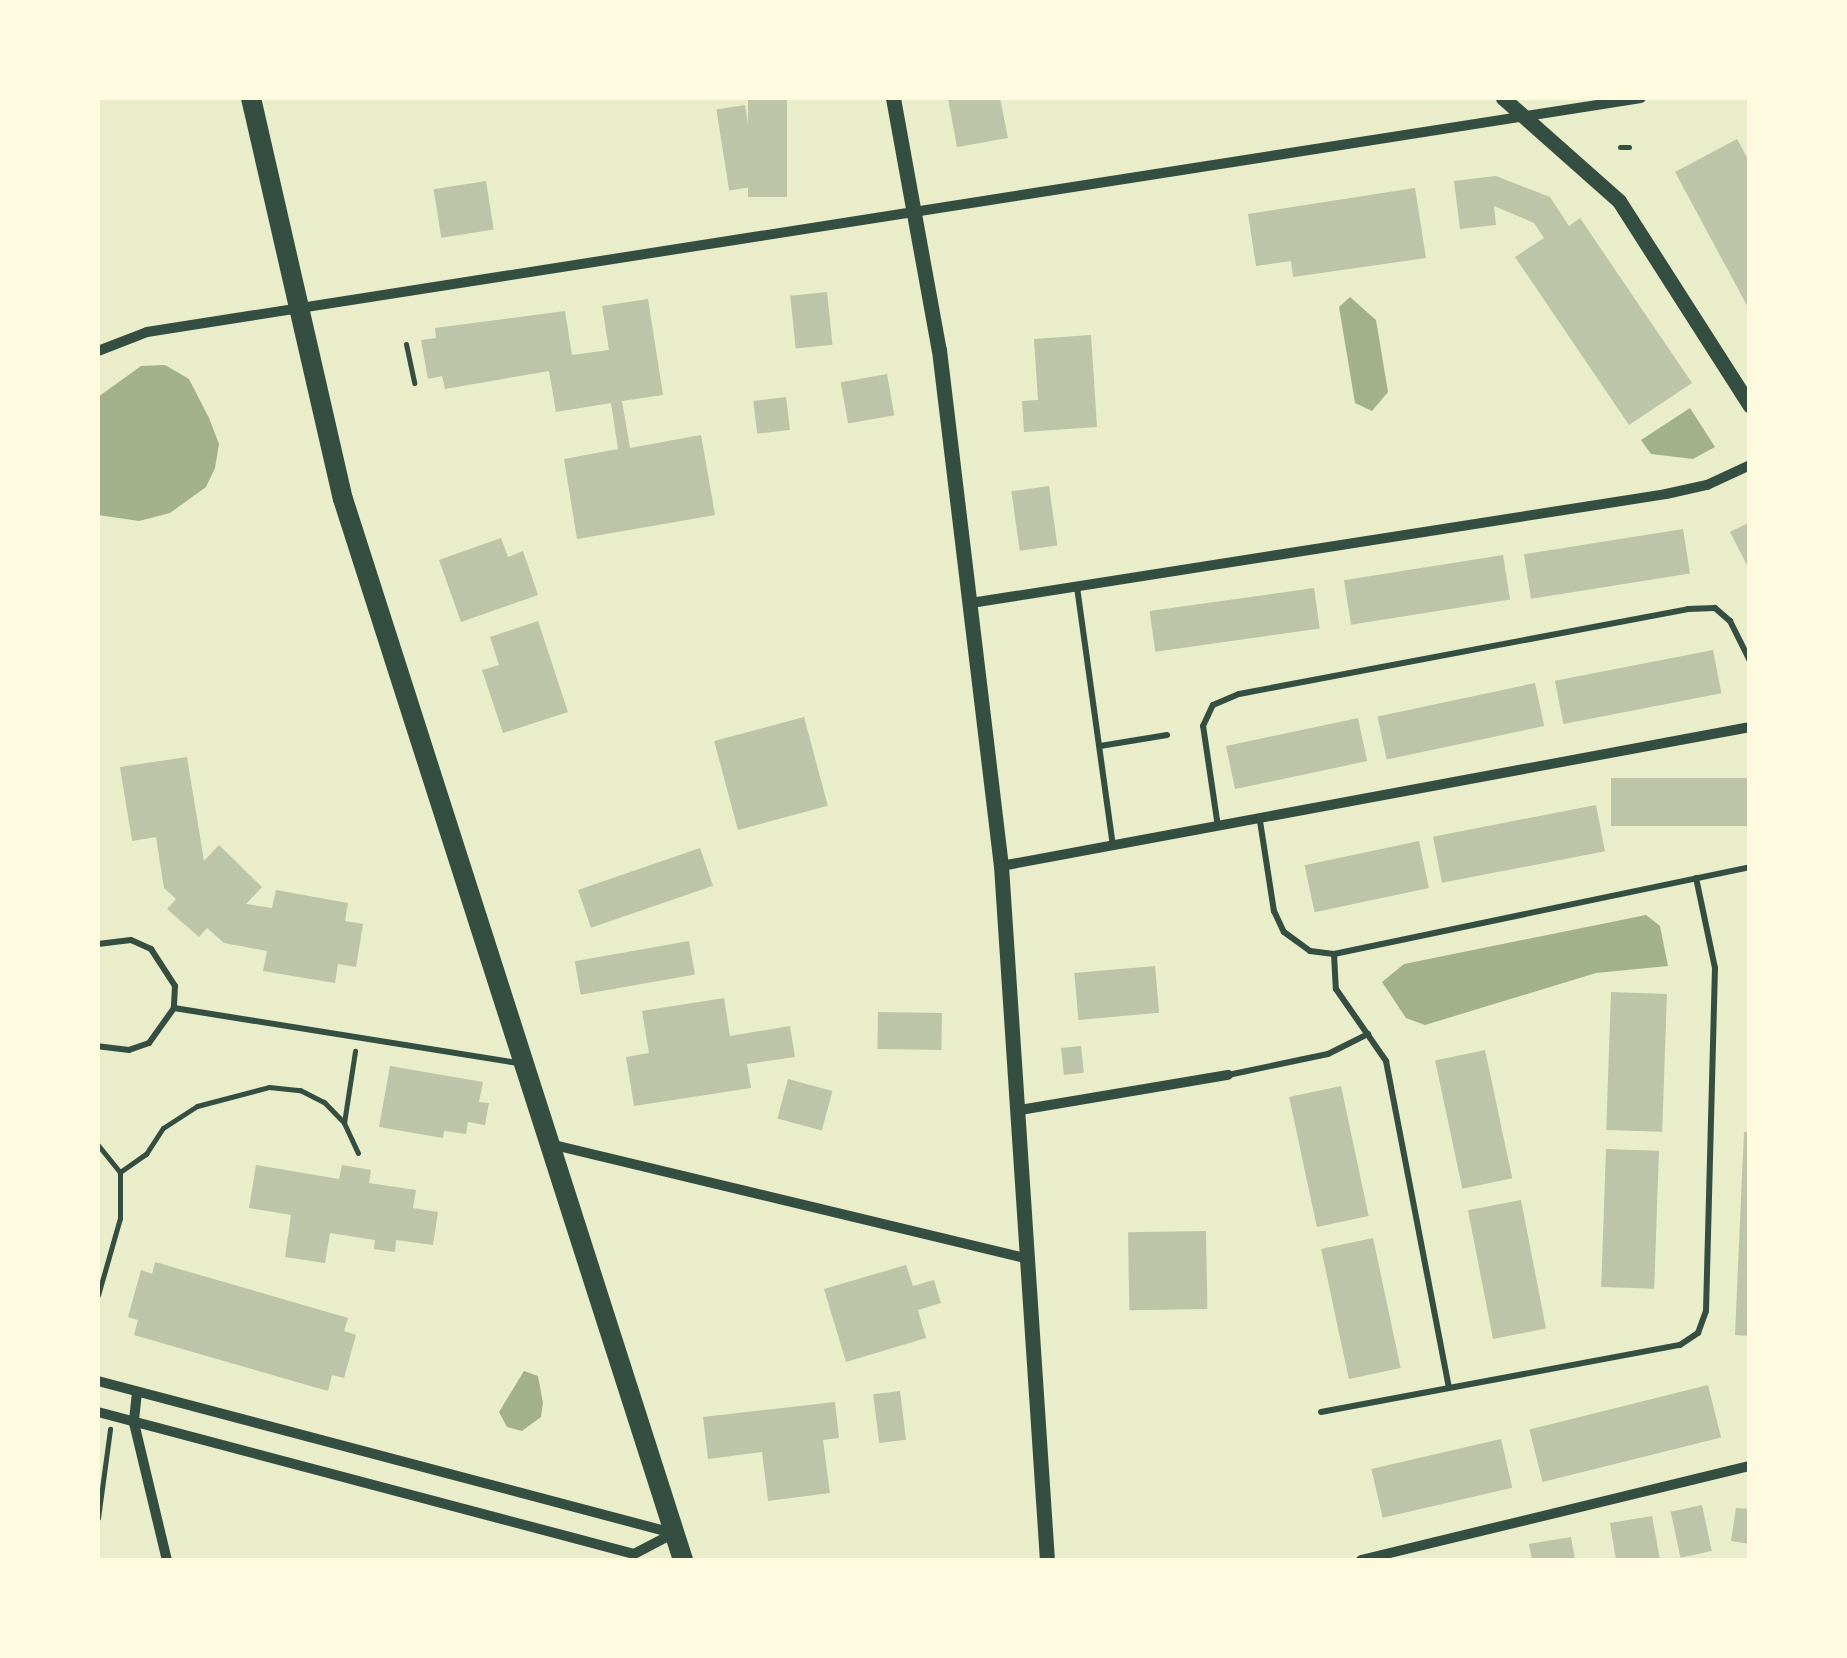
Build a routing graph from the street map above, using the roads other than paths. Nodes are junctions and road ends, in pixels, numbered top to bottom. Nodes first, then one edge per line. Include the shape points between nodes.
1 (251, 98) edge
2 (893, 98) edge
3 (1503, 98) edge
4 (1642, 98) edge
5 (1529, 117) junction
6 (915, 210) junction
7 (298, 312) junction
8 (98, 351) edge
9 (1750, 406) edge
10 (1750, 465) edge
11 (1078, 586) junction
12 (971, 604) junction
13 (1750, 661) edge
14 (1750, 727) edge
15 (1167, 735) dead end
16 (1100, 746) junction
17 (1260, 821) junction
18 (1218, 828) junction
19 (1114, 846) junction
20 (1000, 866) junction
21 (1750, 867) edge
22 (1696, 878) junction
23 (98, 944) edge
24 (1334, 954) junction
25 (174, 1008) junction
26 (1368, 1034) junction
27 (98, 1046) edge
28 (529, 1065) junction
29 (1228, 1074) joint
30 (1020, 1110) junction
31 (554, 1146) junction
32 (1031, 1259) junction
33 (98, 1381) edge
34 (1449, 1387) junction
35 (137, 1392) junction
36 (98, 1412) edge
37 (1320, 1412) dead end
38 (134, 1423) junction
39 (1750, 1466) edge
40 (674, 1533) junction
41 (167, 1560) edge
42 (683, 1560) edge
43 (1048, 1560) edge
44 (1361, 1560) edge

1 - 7 main road
2 - 6 street
3 - 5 street
4 - 5 street
5 - 6 street
5 - 9 street via 1596,175 1640,229
6 - 7 street
6 - 12 street
7 - 8 street via 147,332
7 - 28 main road via 339,484
10 - 11 street via 1707,486 1666,494
11 - 12 street
11 - 16 lane
12 - 20 street
13 - 18 lane via 1730,621 1714,608 1688,608 1239,694 1213,705 1203,726
14 - 17 street
15 - 16 lane
16 - 19 lane
17 - 18 street
17 - 24 lane via 1274,911 1284,932 1310,951
18 - 19 street
19 - 20 street
20 - 30 street
21 - 22 lane
22 - 24 lane
22 - 34 lane via 1714,968 1706,1312 1698,1333 1680,1345
23 - 25 lane via 131,940 152,948 175,986
24 - 26 lane via 1336,990
25 - 27 lane via 149,1042 129,1050
25 - 28 lane
26 - 29 lane via 1328,1054
26 - 34 lane via 1386,1061
28 - 31 main road
29 - 30 street
30 - 32 street
31 - 32 street
31 - 40 main road
32 - 43 street
33 - 35 street
34 - 37 lane
35 - 38 street
35 - 40 street
36 - 38 street
38 - 40 street via 634,1554
38 - 41 street
39 - 44 street
40 - 42 main road

